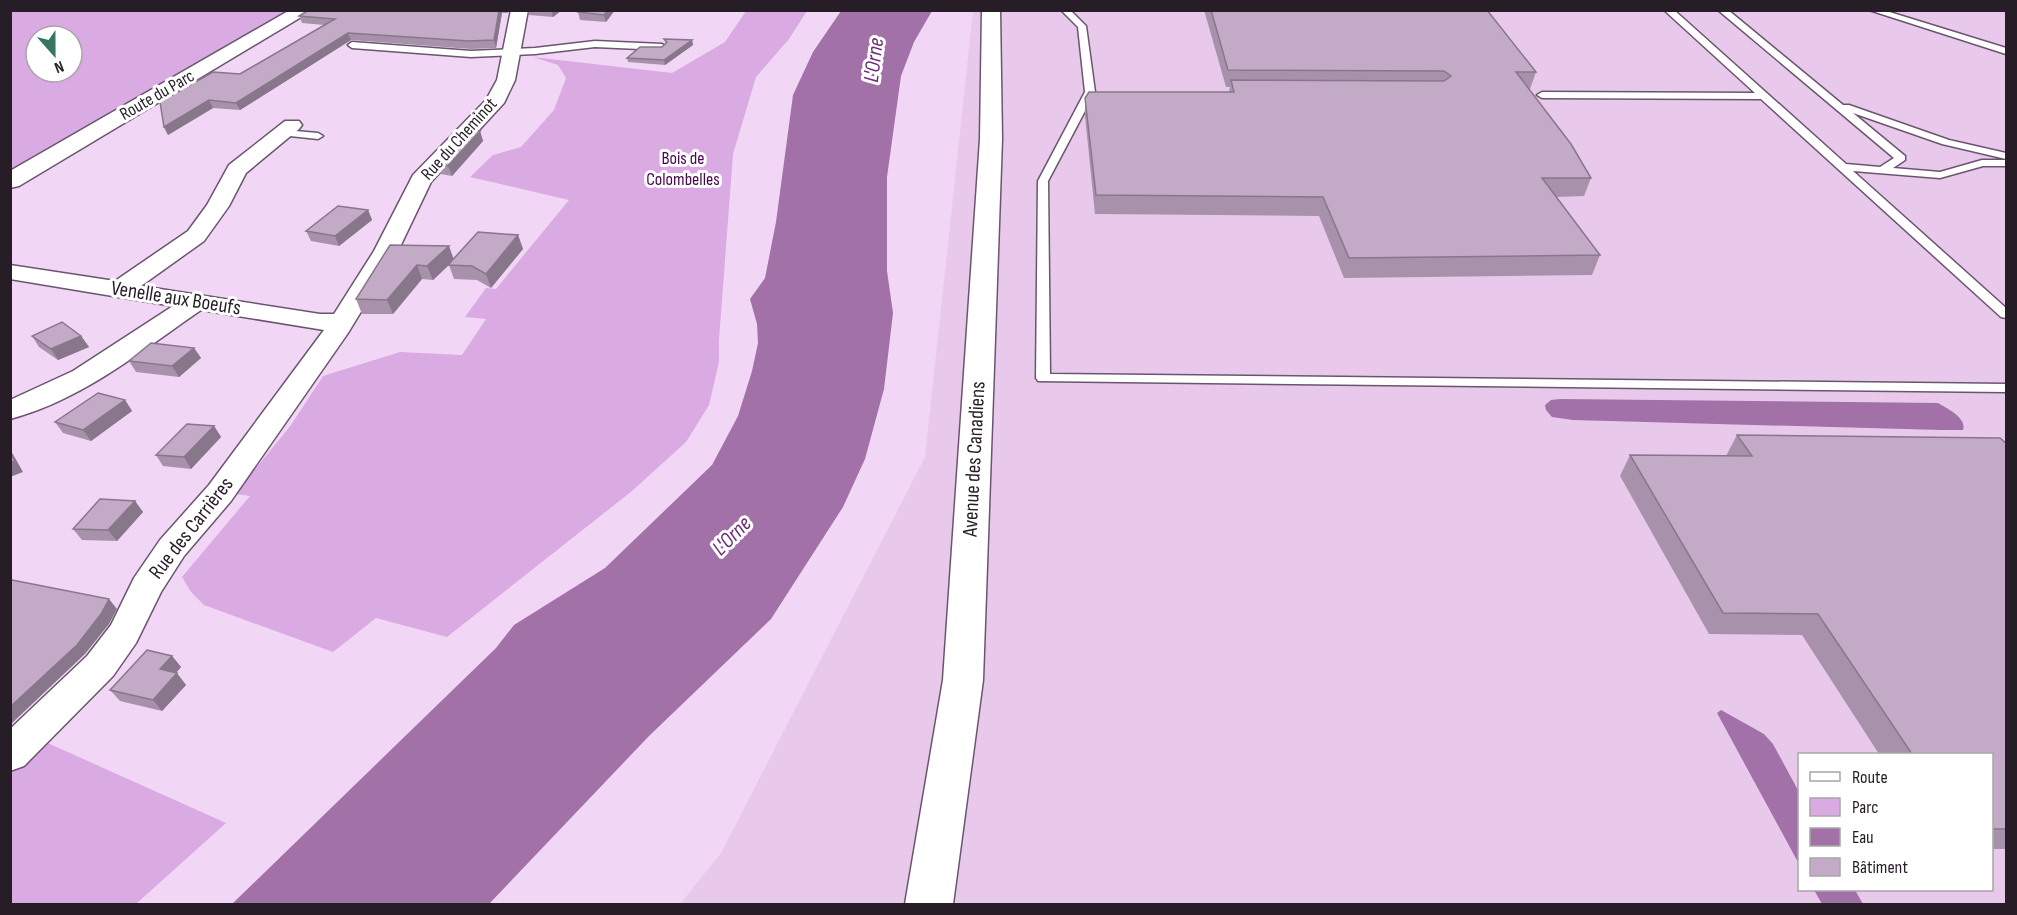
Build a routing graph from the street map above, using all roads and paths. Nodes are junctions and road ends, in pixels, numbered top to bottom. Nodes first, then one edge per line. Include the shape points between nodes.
1 (304, 10) edge
2 (520, 10) edge
3 (991, 10) edge
4 (1065, 10) edge
5 (1668, 10) edge
6 (1722, 10) edge
7 (1873, 10) edge
8 (352, 45) edge
9 (662, 47) edge
10 (2007, 51) edge
11 (511, 53) junction
12 (1542, 95) dead end
13 (1763, 96) junction
14 (1832, 101) junction
15 (288, 129) joint
16 (318, 136) dead end
17 (2007, 156) edge
18 (2007, 163) edge
19 (1842, 167) junction
20 (1882, 170) junction
21 (10, 181) edge
22 (10, 272) edge
23 (120, 289) junction
24 (196, 302) junction
25 (2007, 314) edge
26 (341, 322) junction
27 (2007, 388) edge
28 (10, 410) edge
29 (19, 736) edge
30 (928, 904) edge

1 - 21 street, Route du Parc
2 - 11 street, Rue du Cheminot
3 - 30 street, Avenue des Canadiens via 991,139 963,680
4 - 27 lane via 1082,26 1096,92 1043,181 1042,378
5 - 13 lane
6 - 14 lane
7 - 10 lane
8 - 11 lane via 471,54
9 - 11 lane via 595,44
11 - 26 street, Rue du Cheminot via 506,80 497,98 421,180 386,250
12 - 13 lane
13 - 19 lane
14 - 17 lane via 1908,130
14 - 20 lane via 1901,158
15 - 16 lane
15 - 23 street via 237,170 196,236
18 - 20 lane via 1982,163 1940,175
19 - 20 lane
19 - 25 lane
22 - 23 street, Venelle aux Boeufs
23 - 24 street, Venelle aux Boeufs
24 - 26 street, Venelle aux Boeufs
24 - 28 street via 64,388
26 - 29 street, Rue des Carrières via 220,493 172,548 146,587 124,633 100,666

